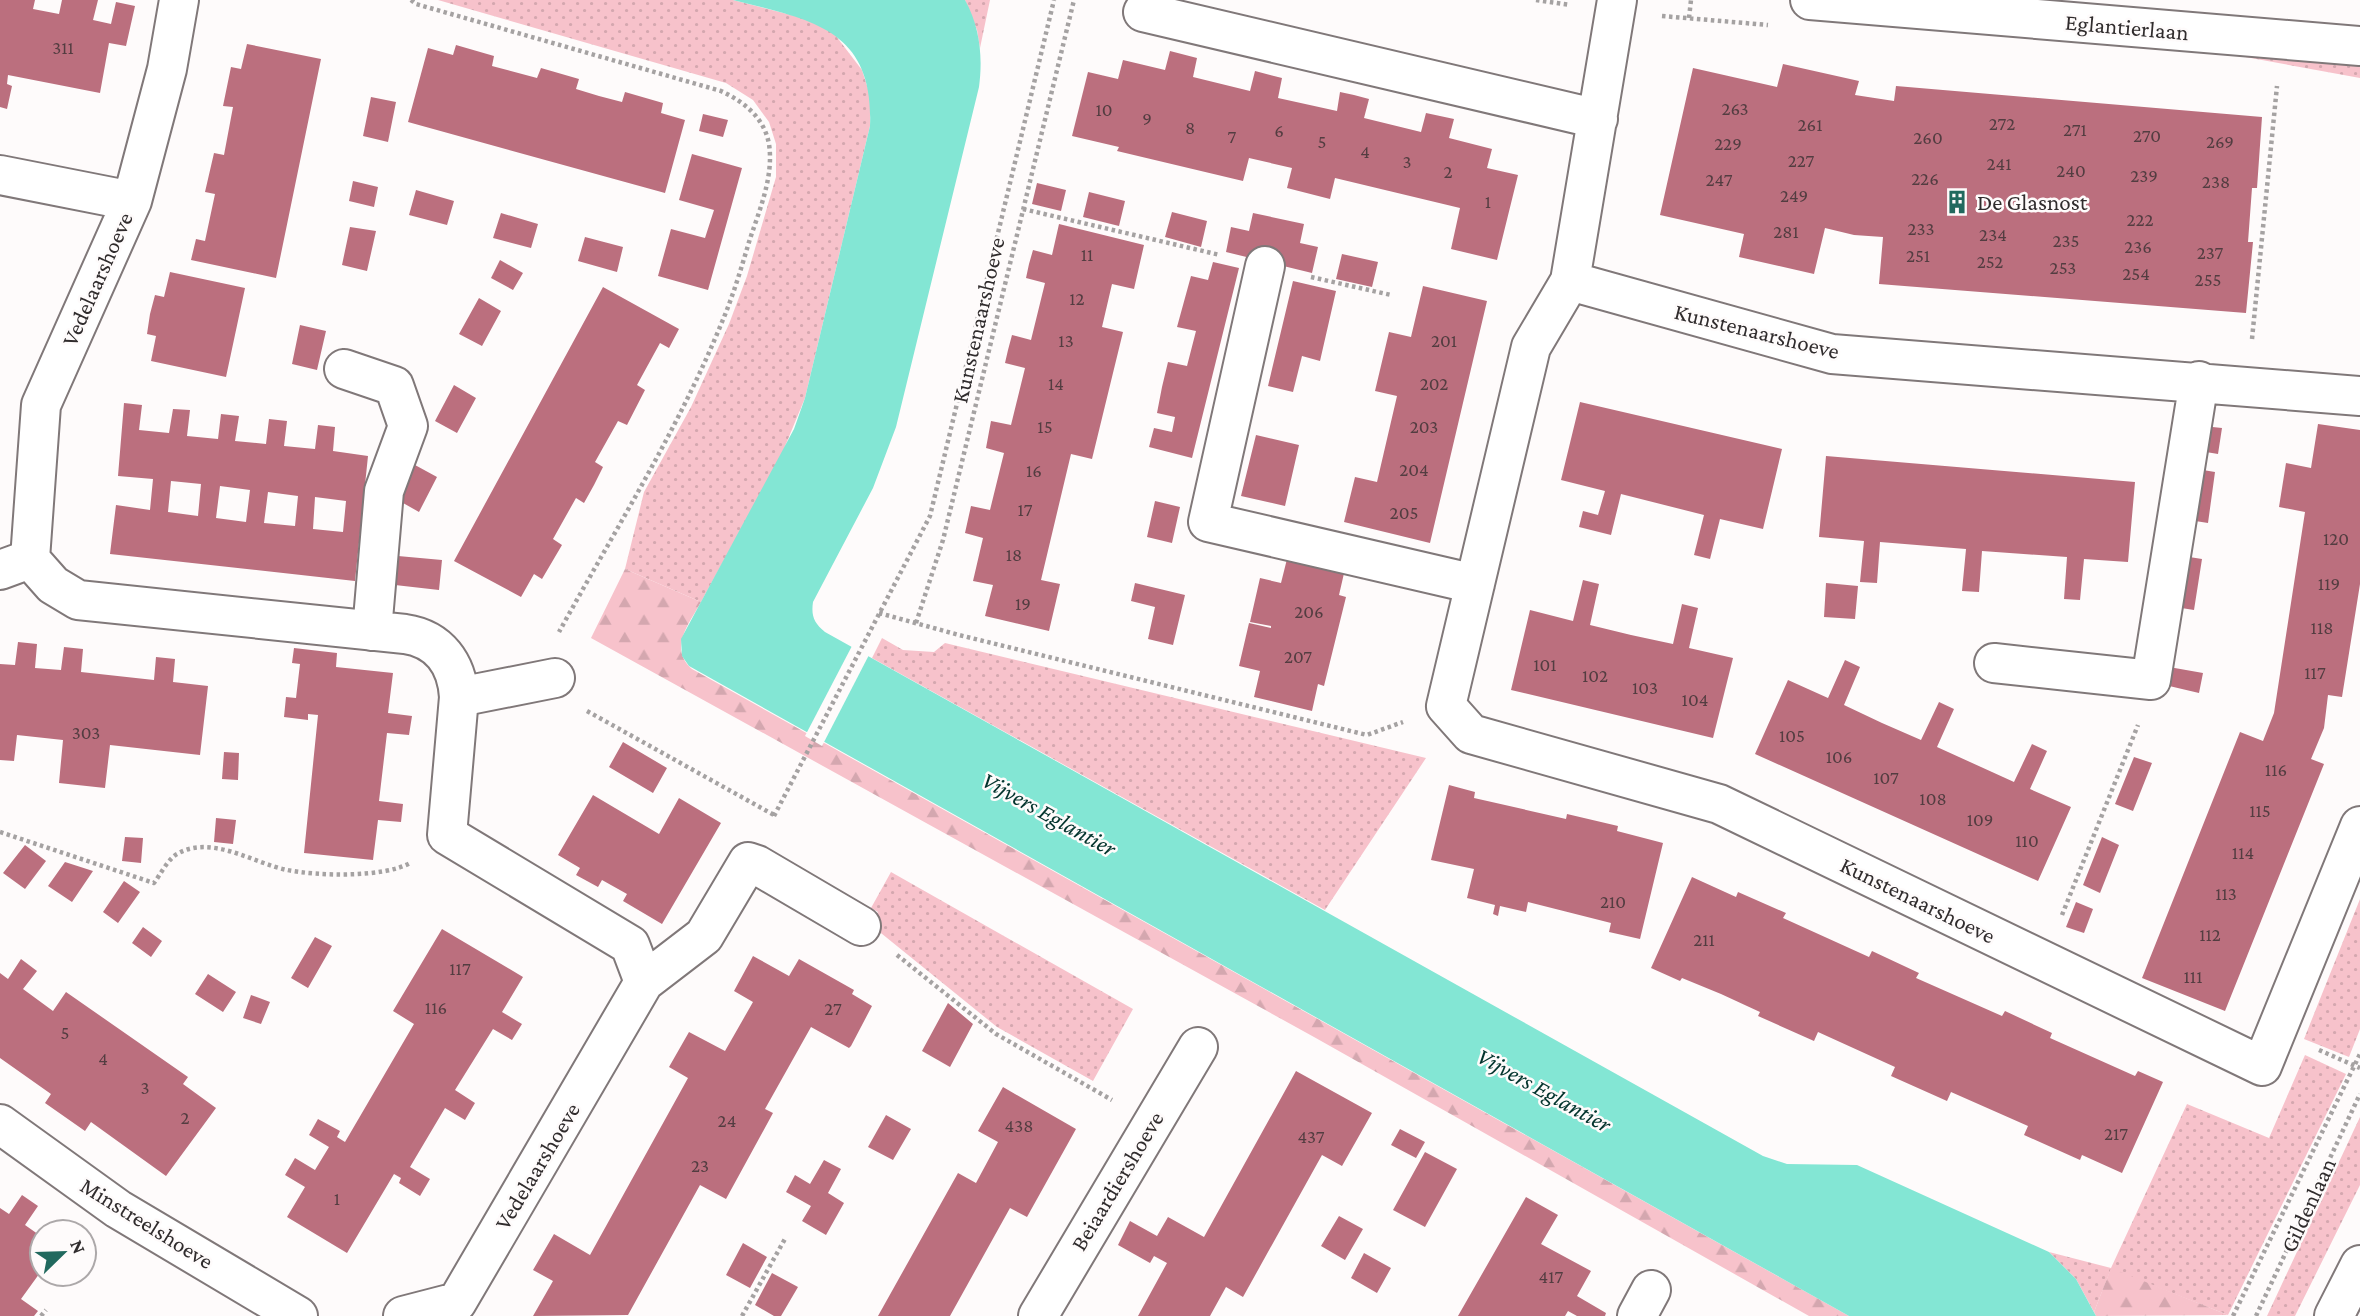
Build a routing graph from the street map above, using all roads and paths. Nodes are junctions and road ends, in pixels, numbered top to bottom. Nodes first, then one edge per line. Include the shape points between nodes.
1 (179, 0) edge
2 (411, 0) edge
3 (1054, 0) edge
4 (1074, 0) edge
5 (1617, 0) edge
6 (1691, 0) edge
7 (1810, 0) edge
8 (1143, 12) dead end
9 (1689, 18) dead end
10 (2360, 46) edge
11 (2277, 85) dead end
12 (1598, 119) junction
13 (0, 175) edge
14 (132, 201) junction
15 (1023, 209) junction
16 (1265, 266) junction
17 (1570, 281) junction
18 (1391, 295) dead end
19 (344, 369) dead end
20 (2199, 382) junction
21 (2247, 385) junction
22 (2360, 396) edge
23 (15, 564) edge
24 (1475, 584) junction
25 (879, 613) junction
26 (916, 623) junction
27 (372, 631) junction
28 (1994, 663) dead end
29 (555, 678) junction
30 (2151, 680) junction
31 (459, 697) junction
32 (1446, 706) junction
33 (778, 808) dead end
34 (774, 816) dead end
35 (2360, 826) edge
36 (0, 832) edge
37 (447, 835) junction
38 (861, 926) joint
39 (2043, 960) junction
40 (644, 982) junction
41 (1198, 1047) dead end
42 (2360, 1054) edge
43 (2360, 1094) edge
44 (1152, 1122) junction
45 (0, 1124) edge
46 (786, 1237) dead end
47 (2360, 1265) edge
48 (467, 1309) edge
49 (46, 1310) dead end
50 (41, 1316) edge
51 (298, 1316) edge
52 (404, 1316) edge
53 (742, 1316) edge
54 (1038, 1316) edge
55 (2233, 1316) edge
56 (2256, 1316) edge
57 (2334, 1316) edge

1 - 14 street, Vedelaarshoeve via 167,69
2 - 29 path via 721,91 747,106 762,126 769,146 769,175 722,322 684,405 555,640 550,658
3 - 25 path, Kunstenaarshoeve via 930,516
4 - 15 path
5 - 12 street
6 - 9 path
7 - 10 street, Eglantierlaan
8 - 12 street
11 - 21 path
12 - 17 street
13 - 14 street
14 - 23 street, Vedelaarshoeve via 41,405
15 - 16 path
15 - 26 path via 943,540
16 - 18 path
16 - 24 street via 1208,522
17 - 20 street, Kunstenaarshoeve via 1832,354
17 - 24 street via 1531,346
19 - 27 street via 394,386 408,426 384,491
20 - 21 street, Kunstenaarshoeve
20 - 30 street
21 - 22 street, Kunstenaarshoeve
23 - 27 street, Vedelaarshoeve via 78,600
24 - 32 street
25 - 26 path
25 - 33 path, Kunstenaarshoeve
26 - 32 path via 1367,735
27 - 31 street, Vedelaarshoeve via 425,638 452,664
28 - 30 street
29 - 31 street
29 - 34 path via 570,700 605,723
30 - 39 path via 2137,728
31 - 37 street, Vedelaarshoeve
32 - 39 street, Kunstenaarshoeve via 1472,734 1719,804
35 - 39 street, Kunstenaarshoeve via 2262,1066
36 - 37 path via 154,884 175,855 189,849 232,852 286,870 375,872 407,865
37 - 40 street via 630,945
38 - 40 street, Vedelaarshoeve via 748,862 704,936
38 - 44 path via 996,1034
40 - 48 street, Vedelaarshoeve
41 - 44 street, Beiaardiershoeve
42 - 55 path
43 - 56 path, Gildenlaan
44 - 54 street, Beiaardiershoeve
45 - 51 street, Minstreelshoeve via 118,1209
46 - 53 path
47 - 57 street
48 - 52 street, Vedelaarshoeve
49 - 50 path

